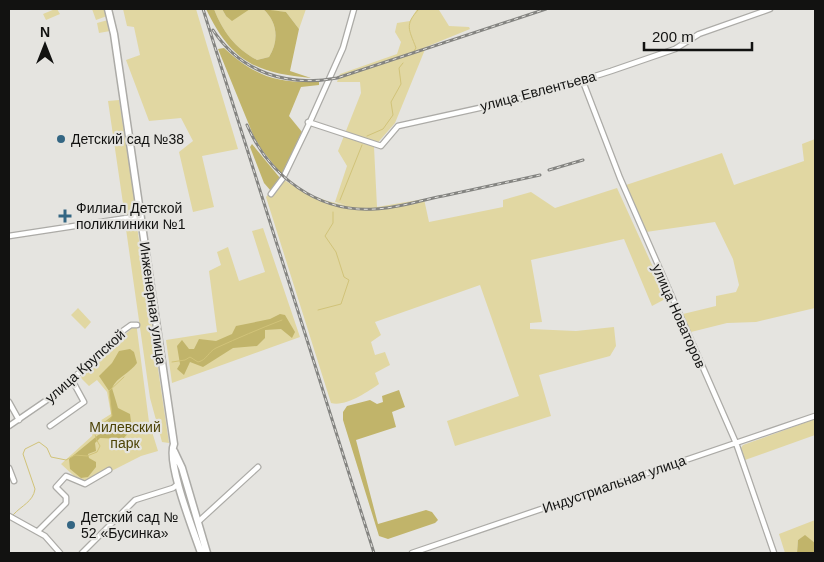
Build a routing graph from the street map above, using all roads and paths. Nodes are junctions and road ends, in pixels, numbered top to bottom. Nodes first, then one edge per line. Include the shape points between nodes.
1 (108, 9) edge
2 (354, 9) edge
3 (770, 9) edge
4 (582, 79) junction
5 (308, 122) junction
6 (271, 194) dead end
7 (140, 216) junction
8 (9, 236) edge
9 (137, 324) dead end
10 (72, 380) junction
11 (9, 402) edge
12 (815, 416) edge
13 (19, 420) junction
14 (9, 426) edge
15 (50, 426) dead end
16 (736, 443) junction
17 (172, 448) junction
18 (258, 467) dead end
19 (9, 468) edge
20 (174, 468) junction
21 (182, 468) junction
22 (109, 470) dead end
23 (14, 481) dead end
24 (178, 484) junction
25 (11, 517) edge
26 (198, 522) junction
27 (38, 531) junction
28 (60, 553) edge
29 (82, 553) edge
30 (201, 553) edge
31 (208, 553) edge
32 (412, 553) edge
33 (774, 553) edge

1 - 7 main road, Инженерная улица
2 - 5 street via 343,48
3 - 4 street, улица Евлентьева via 699,34 674,49
4 - 5 street, улица Евлентьева via 529,97 398,126 381,146
4 - 16 street, улица Новаторов via 620,178
5 - 6 street via 283,178
7 - 8 street
7 - 17 main road, Инженерная улица via 174,444
9 - 10 street, улица Крупской via 124,330
10 - 13 street, улица Крупской
10 - 15 street via 84,402
11 - 13 street
12 - 16 street, Индустриальная улица
13 - 14 street, улица Крупской
16 - 32 street, Индустриальная улица
16 - 33 street, улица Новаторов
17 - 20 main road, Инженерная улица
17 - 21 main road, Инженерная улица
18 - 26 street
19 - 23 street
20 - 21 main road
20 - 24 main road, Инженерная улица
21 - 26 main road, Инженерная улица
22 - 27 street via 85,484 66,476 56,488 66,496 66,504
24 - 29 street via 135,500
24 - 30 main road, Инженерная улица
25 - 27 street
26 - 31 main road, Инженерная улица
27 - 28 street

